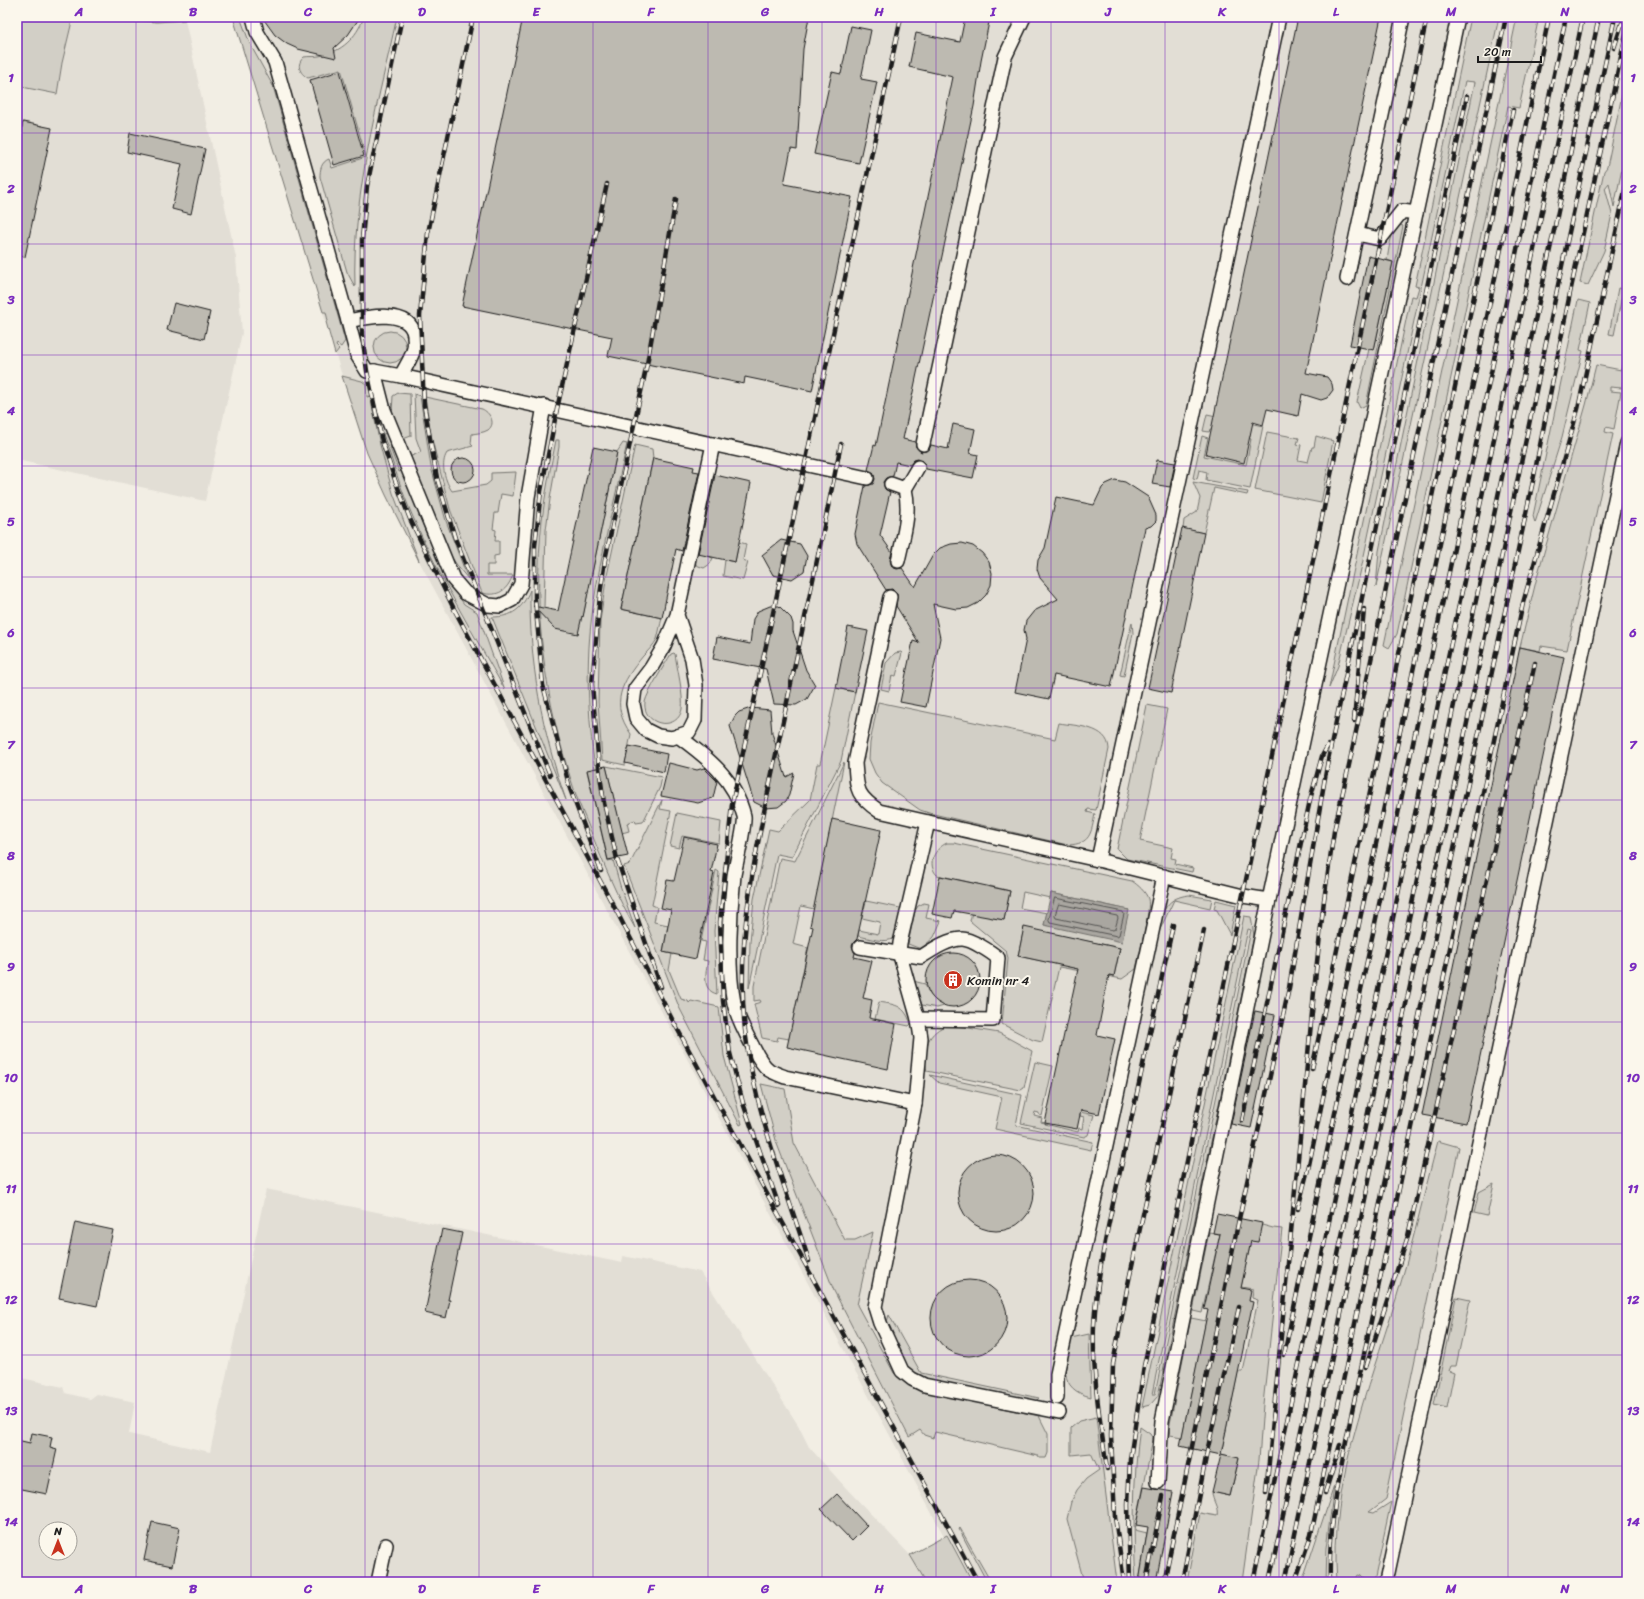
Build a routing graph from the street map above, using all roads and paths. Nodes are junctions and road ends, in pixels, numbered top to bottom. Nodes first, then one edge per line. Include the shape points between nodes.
1 (252, 17) edge
2 (1024, 17) edge
3 (1279, 17) edge
4 (1403, 17) edge
5 (1458, 17) edge
6 (1416, 213) junction
7 (1356, 234) junction
8 (1347, 279) dead end
9 (348, 321) junction
10 (374, 371) junction
11 (401, 376) junction
12 (544, 406) junction
13 (1627, 443) edge
14 (713, 444) junction
15 (923, 444) dead end
16 (918, 467) dead end
17 (866, 478) dead end
18 (891, 484) dead end
19 (905, 489) junction
20 (898, 561) dead end
21 (890, 597) dead end
22 (677, 615) junction
23 (678, 736) junction
24 (928, 822) junction
25 (1098, 860) junction
26 (1164, 876) junction
27 (1269, 900) junction
28 (860, 947) dead end
29 (899, 952) junction
30 (918, 1019) junction
31 (915, 1104) junction
32 (1057, 1398) dead end
33 (1059, 1412) dead end
34 (1158, 1482) dead end
35 (386, 1545) dead end
36 (378, 1582) edge
37 (1386, 1582) edge

1 - 9 lane via 257,32 275,62
2 - 15 lane via 1005,57
3 - 25 lane
4 - 7 lane
5 - 6 lane
6 - 7 lane via 1402,211 1380,239
6 - 27 lane
7 - 8 lane
9 - 10 lane via 357,355 368,371
9 - 11 lane via 377,316 407,322 412,328 415,346
10 - 11 lane
10 - 12 lane via 384,410 453,579 465,594 488,605 500,606 512,600 521,584 528,497
11 - 12 lane
12 - 14 lane
13 - 37 lane
14 - 17 lane
14 - 22 lane
16 - 19 lane
18 - 19 lane
19 - 20 lane via 908,514
21 - 24 lane via 855,764 857,789 865,801 879,811
22 - 23 lane via 692,659 696,685 695,720 688,732
22 - 23 lane via 664,646 635,689 633,704 636,718 646,730 658,736
23 - 31 lane via 720,770 735,791 745,817 734,881 731,969 734,1003 757,1055 768,1069 785,1077
24 - 25 lane
24 - 29 lane
25 - 26 lane
26 - 27 lane
26 - 32 lane via 1057,1374
27 - 34 lane via 1162,1421
28 - 29 lane
29 - 30 lane
29 - 30 lane via 921,957 940,945 962,939 988,949 998,958 993,1020
30 - 31 lane via 921,1038
31 - 33 lane via 874,1307 902,1371 924,1385
35 - 36 lane

